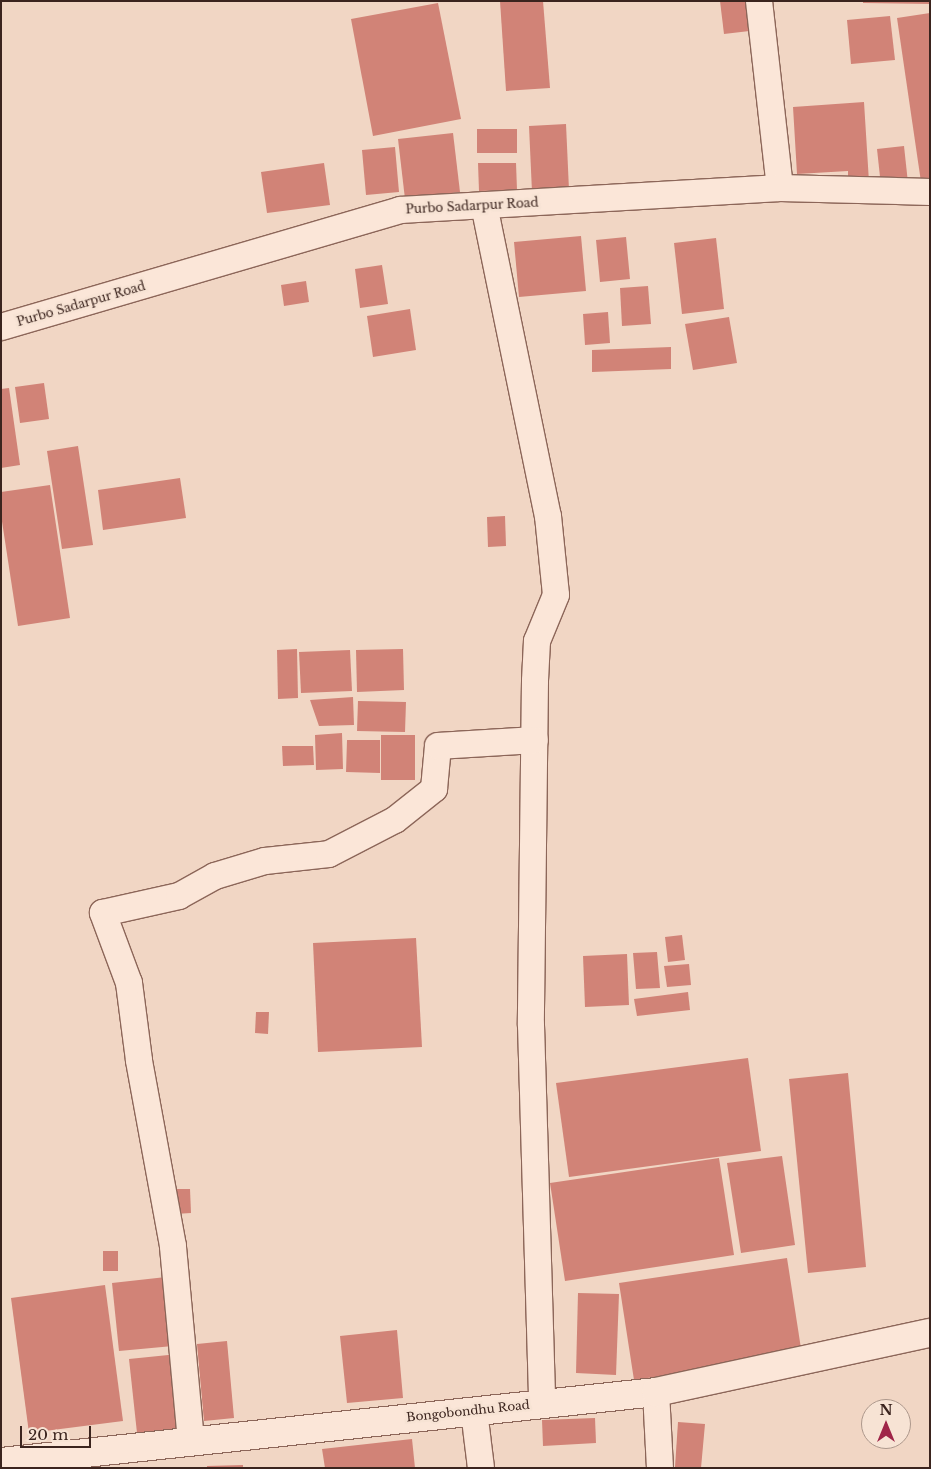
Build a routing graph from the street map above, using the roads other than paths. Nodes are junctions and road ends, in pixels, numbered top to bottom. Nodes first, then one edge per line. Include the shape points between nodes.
1 (759, 1) edge
2 (780, 188) junction
3 (930, 192) edge
4 (484, 205) junction
5 (1, 327) edge
6 (535, 740) junction
7 (930, 1333) edge
8 (656, 1392) junction
9 (542, 1403) junction
10 (474, 1411) junction
11 (191, 1441) junction
12 (1, 1462) edge
13 (481, 1468) edge
14 (660, 1468) edge

1 - 2 street
2 - 3 street, Purbo Sadarpur Road
2 - 4 street, Purbo Sadarpur Road
4 - 5 street, Purbo Sadarpur Road via 400,210
4 - 6 street via 548,516 556,595 537,640
6 - 9 street via 531,1025
6 - 11 street via 438,746 434,789 395,820 329,854 265,861 215,876 179,896 103,913 130,983 139,1060 173,1246
7 - 8 street, Bongobondhu Road
8 - 9 street, Bongobondhu Road
8 - 14 street
9 - 10 street, Bongobondhu Road
10 - 11 street, Bongobondhu Road
10 - 13 street
11 - 12 street, Bongobondhu Road

